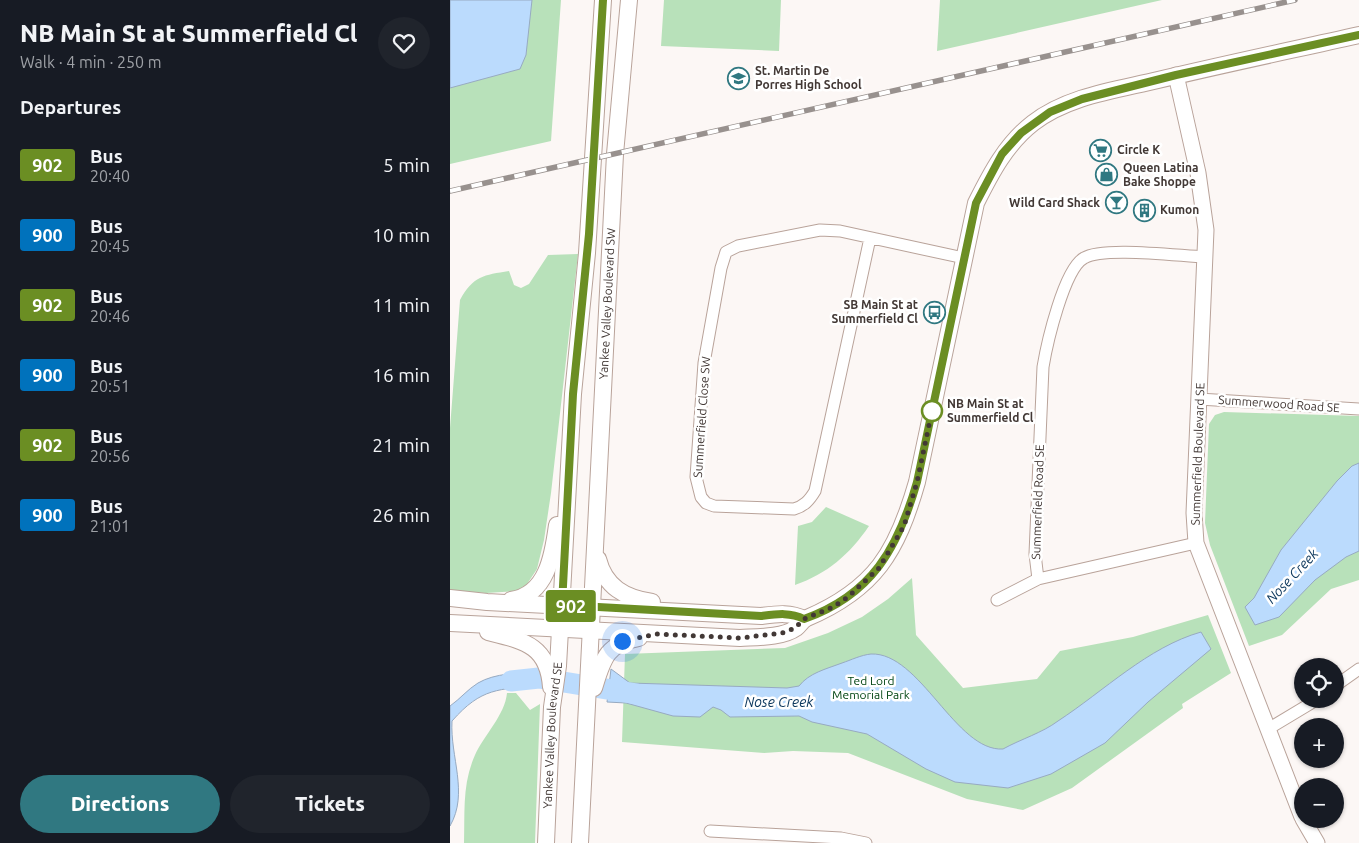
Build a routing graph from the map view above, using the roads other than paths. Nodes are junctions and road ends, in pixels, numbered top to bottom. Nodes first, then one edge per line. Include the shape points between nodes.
1 (603, 0) edge
2 (629, 0) edge
3 (1359, 35) edge
4 (1176, 75) junction
5 (870, 238) junction
6 (1205, 257) junction
7 (964, 258) junction
8 (573, 394) junction
9 (1199, 399) junction
10 (1359, 409) edge
11 (1196, 543) junction
12 (596, 550) junction
13 (1038, 579) junction
14 (450, 598) edge
15 (997, 600) dead end
16 (487, 602) junction
17 (562, 605) junction
18 (593, 607) junction
19 (721, 614) junction
20 (804, 619) junction
21 (454, 624) edge
22 (561, 628) junction
23 (592, 630) junction
24 (657, 634) junction
25 (1359, 669) edge
26 (1344, 680) edge
27 (552, 707) junction
28 (1303, 708) edge
29 (587, 709) junction
30 (1268, 729) junction
31 (1294, 795) edge
32 (1309, 828) edge
33 (710, 830) dead end
34 (818, 840) edge
35 (546, 843) edge
36 (580, 843) edge
37 (866, 843) edge
38 (1317, 843) edge

1 - 8 main road, Yankee Valley Boulevard SW via 590,224
2 - 12 main road, Yankee Valley Boulevard SW via 616,145
3 - 4 main road
4 - 6 street, Summerfield Boulevard SE via 1204,203
4 - 7 main road via 1067,104 1021,133 1002,154 976,203
5 - 5 street, Summerfield Close SW via 815,491 802,506 794,509 706,503 701,497 696,477 701,394 726,252 738,246 820,230
5 - 7 street, Summerfield Close SW
6 - 9 street, Summerfield Boulevard SE
6 - 13 street, Summerfield Road SE via 1103,252 1084,257 1070,272 1046,346 1043,367 1034,554
7 - 20 main road via 917,482 904,526 879,568 863,586 833,607
8 - 16 main road via 557,524 547,570 538,586 525,595
8 - 17 main road, Yankee Valley Boulevard SW
9 - 10 street, Summerwood Road SE
9 - 11 street, Summerfield Boulevard SE via 1194,513
11 - 13 street, Summerfield Road SE
11 - 30 street, Summerfield Boulevard SE
12 - 18 main road, Yankee Valley Boulevard SW
12 - 19 main road via 604,576 623,594 644,601
13 - 15 street, Summerfield Road SE
14 - 16 main road
16 - 17 main road
17 - 18 main road
17 - 22 main road, Yankee Valley Boulevard SE
18 - 19 main road
18 - 23 main road, Yankee Valley Boulevard SW
19 - 20 main road via 795,614
20 - 24 main road via 795,628 762,636
21 - 22 main road
21 - 27 main road via 512,639 540,652 547,666
22 - 23 main road
22 - 27 main road, Yankee Valley Boulevard SE
23 - 24 main road
23 - 29 main road
24 - 29 main road via 622,641 610,650
25 - 26 street
27 - 35 main road, Yankee Valley Boulevard SE
28 - 30 street
29 - 36 main road
30 - 31 street, Summerfield Boulevard SE
32 - 38 street, Summerfield Boulevard SE
33 - 34 street
34 - 37 street

